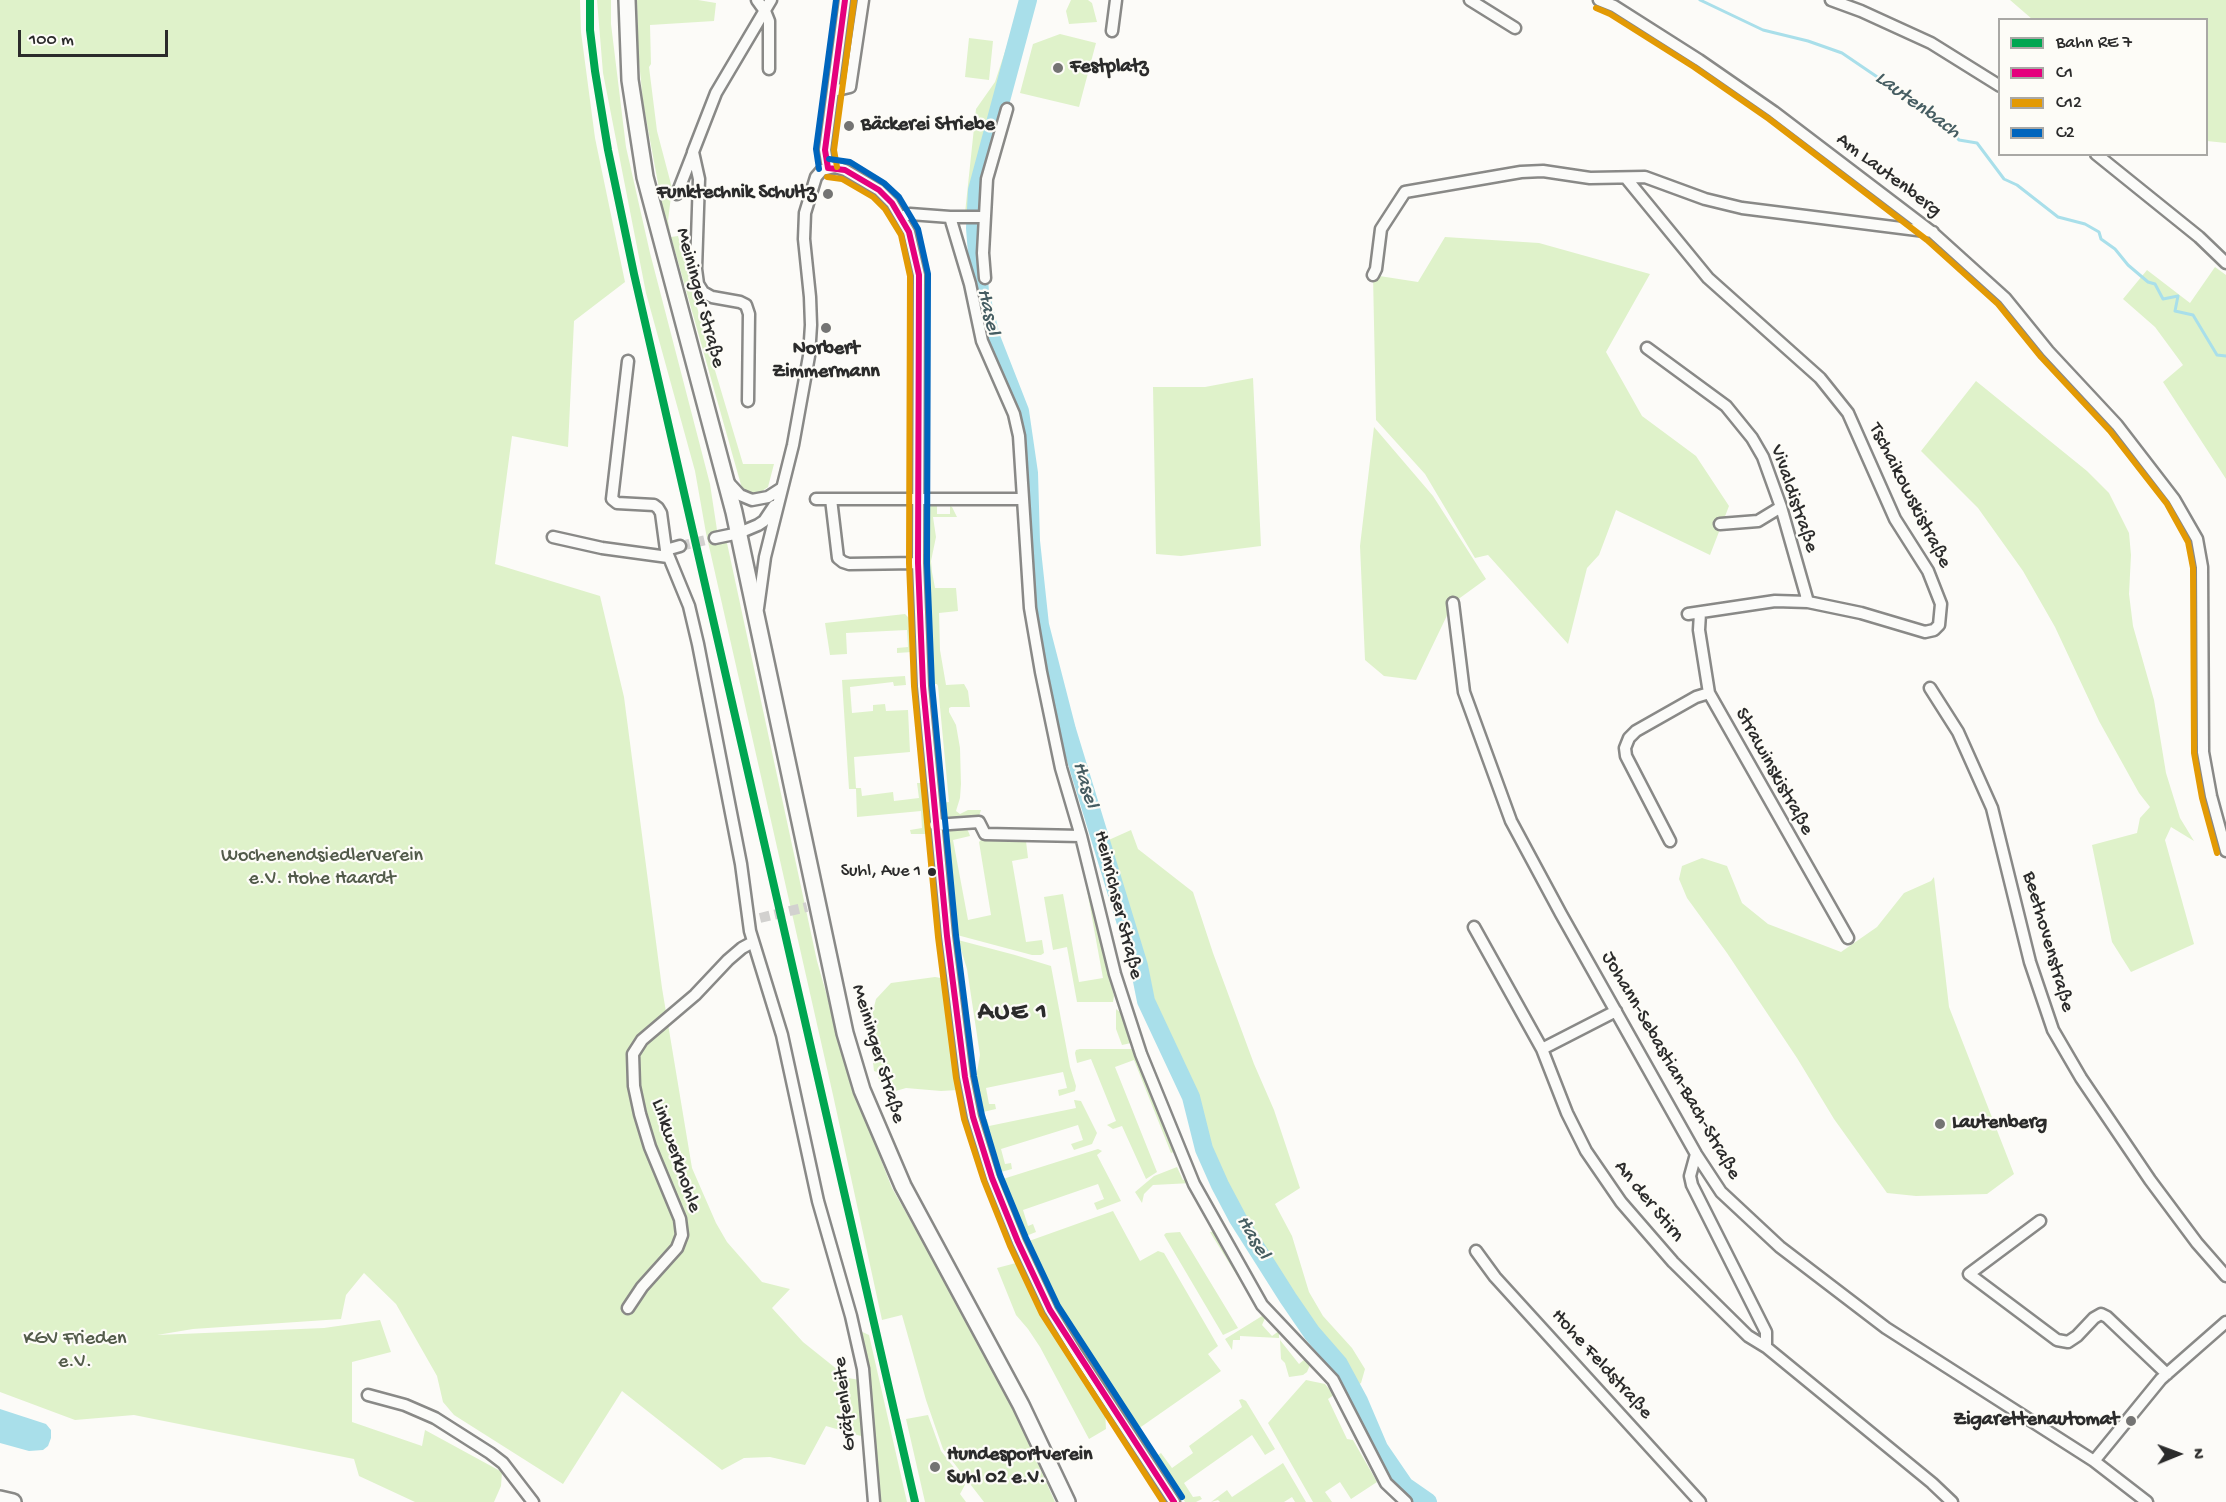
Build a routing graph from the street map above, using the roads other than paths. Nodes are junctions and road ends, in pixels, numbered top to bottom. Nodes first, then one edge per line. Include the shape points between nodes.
1 (627, 0) edge
2 (757, 0) edge
3 (771, 0) edge
4 (845, 0) edge
5 (863, 0) edge
6 (1116, 0) edge
7 (1470, 0) edge
8 (1599, 0) edge
9 (1831, 0) edge
10 (765, 11) junction
11 (850, 24) junction
12 (1515, 28) dead end
13 (1112, 31) dead end
14 (769, 69) dead end
15 (1998, 85) edge
16 (833, 91) junction
17 (1007, 108) dead end
18 (693, 152) junction
19 (2098, 156) edge
20 (828, 168) junction
21 (1626, 178) junction
22 (677, 194) dead end
23 (901, 217) junction
24 (950, 217) junction
25 (986, 217) junction
26 (1933, 232) junction
27 (2226, 263) edge
28 (1372, 275) dead end
29 (985, 278) dead end
30 (1647, 348) dead end
31 (628, 361) dead end
32 (748, 401) dead end
33 (727, 481) junction
34 (780, 493) junction
35 (816, 499) dead end
36 (831, 499) junction
37 (918, 499) junction
38 (1022, 499) junction
39 (1781, 507) junction
40 (1720, 524) dead end
41 (739, 533) junction
42 (553, 537) dead end
43 (715, 538) tunnel mouth
44 (680, 546) tunnel mouth
45 (667, 554) junction
46 (918, 563) junction
47 (1453, 603) dead end
48 (1808, 603) junction
49 (1700, 613) junction
50 (1688, 614) dead end
51 (757, 617) junction
52 (1930, 688) dead end
53 (1709, 693) junction
54 (935, 825) junction
55 (1081, 836) junction
56 (1670, 841) dead end
57 (2226, 851) edge
58 (760, 918) tunnel mouth
59 (748, 921) junction
60 (1474, 927) dead end
61 (1848, 938) dead end
62 (753, 942) junction
63 (1616, 1011) junction
64 (1542, 1049) junction
65 (1696, 1154) junction
66 (2040, 1221) dead end
67 (1476, 1251) dead end
68 (2226, 1276) edge
69 (628, 1308) dead end
70 (2226, 1322) edge
71 (1767, 1347) junction
72 (2167, 1374) junction
73 (368, 1395) dead end
74 (2094, 1461) junction
75 (0, 1499) edge
76 (13, 1502) edge
77 (533, 1502) edge
78 (874, 1502) edge
79 (1067, 1502) edge
80 (1174, 1502) edge
81 (1406, 1502) edge
82 (1700, 1502) edge
83 (1952, 1502) edge
84 (2147, 1502) edge

1 - 33 main road, Meininger Straße via 630,80 645,177
2 - 10 street
3 - 10 street
4 - 11 street
5 - 11 street
6 - 13 street
7 - 12 street
8 - 26 street, Am Lautenberg via 1699,60 1774,112
9 - 15 street via 1931,43
10 - 14 street via 769,21
10 - 18 street via 716,93
11 - 16 street
11 - 16 street via 850,87
16 - 20 street via 825,150
17 - 25 street via 987,179
18 - 22 street
18 - 32 street via 699,179 698,284 712,297 746,305
19 - 27 street
20 - 23 street via 845,170 879,190
20 - 34 street, Meininger Straße via 816,177 805,213 809,356 794,445
21 - 26 street via 1645,177 1742,208
21 - 28 street via 1521,172 1405,192 1381,229
21 - 48 street, Tschaikowskistraße via 1708,278 1820,378 1848,413 1895,519 1928,571 1941,604 1939,626 1925,632 1861,613
23 - 24 street
23 - 37 street via 914,247 920,282
24 - 25 street
24 - 38 street, Heinrichser Straße via 982,341 1014,414
25 - 29 street
26 - 57 street, Am Lautenberg via 2005,298 2117,426 2174,499 2197,539 2202,567 2203,752
30 - 39 street, Vivaldistraße via 1726,406 1763,457
31 - 45 street, Gräfenleite via 612,498 617,503 658,508
33 - 34 street via 740,495 752,500
33 - 41 main road, Meininger Straße
34 - 41 street, Meininger Straße via 764,521
34 - 51 street, Meininger Straße via 765,557
35 - 36 street
36 - 37 street
36 - 46 street via 838,558 843,562
37 - 38 street
37 - 46 street
38 - 55 street, Heinrichser Straße via 1030,609 1061,768
39 - 40 street via 1758,521
39 - 48 street, Vivaldistraße
41 - 43 street
41 - 51 main road, Meininger Straße
42 - 45 street via 602,548
44 - 45 street
45 - 59 street, Gräfenleite via 689,606 698,644 741,864
46 - 54 street
47 - 63 street, Johann-Sebastian-Bach-Straße via 1464,692 1511,821
48 - 49 street, Tschaikowskistraße via 1775,602
49 - 50 street, Tschaikowskistraße
49 - 53 street, Strawinskistraße
51 - 79 main road, Meininger Straße via 783,736 812,904 862,1090 903,1186 1021,1406
52 - 68 street, Beethovenstraße via 1958,732 1992,808 2030,962 2053,1030 2150,1180
53 - 56 street via 1636,730 1626,748 1626,756
53 - 61 street, Strawinskistraße
54 - 55 street via 979,822 985,834
54 - 80 street via 965,1077 992,1178 1050,1310
55 - 81 street, Heinrichser Straße via 1115,974 1141,1054 1194,1184 1262,1305 1333,1380 1386,1483
58 - 59 street
59 - 62 street, Gräfenleite
60 - 64 street, An der Stirn
62 - 69 street, Linkwerkhohle via 728,960 695,995 642,1040 633,1054 640,1114 680,1219 682,1234 677,1248
62 - 78 street, Gräfenleite via 782,1035 818,1201 863,1369
63 - 64 street
63 - 65 street, Johann-Sebastian-Bach-Straße
64 - 71 street, An der Stirn via 1586,1151 1621,1202 1673,1262 1748,1336
65 - 71 street, An der Stirn via 1690,1176 1692,1185 1766,1332
65 - 74 street, Johann-Sebastian-Bach-Straße via 1721,1192 1780,1247 1886,1328
66 - 72 street via 1969,1274 2057,1340 2068,1342 2094,1318 2101,1314 2107,1317
67 - 82 street, Hohe Feldstraße
70 - 72 street
71 - 83 street, An der Stirn
72 - 74 street
73 - 77 street via 435,1418 497,1458
74 - 84 street, Johann-Sebastian-Bach-Straße
75 - 76 main road

